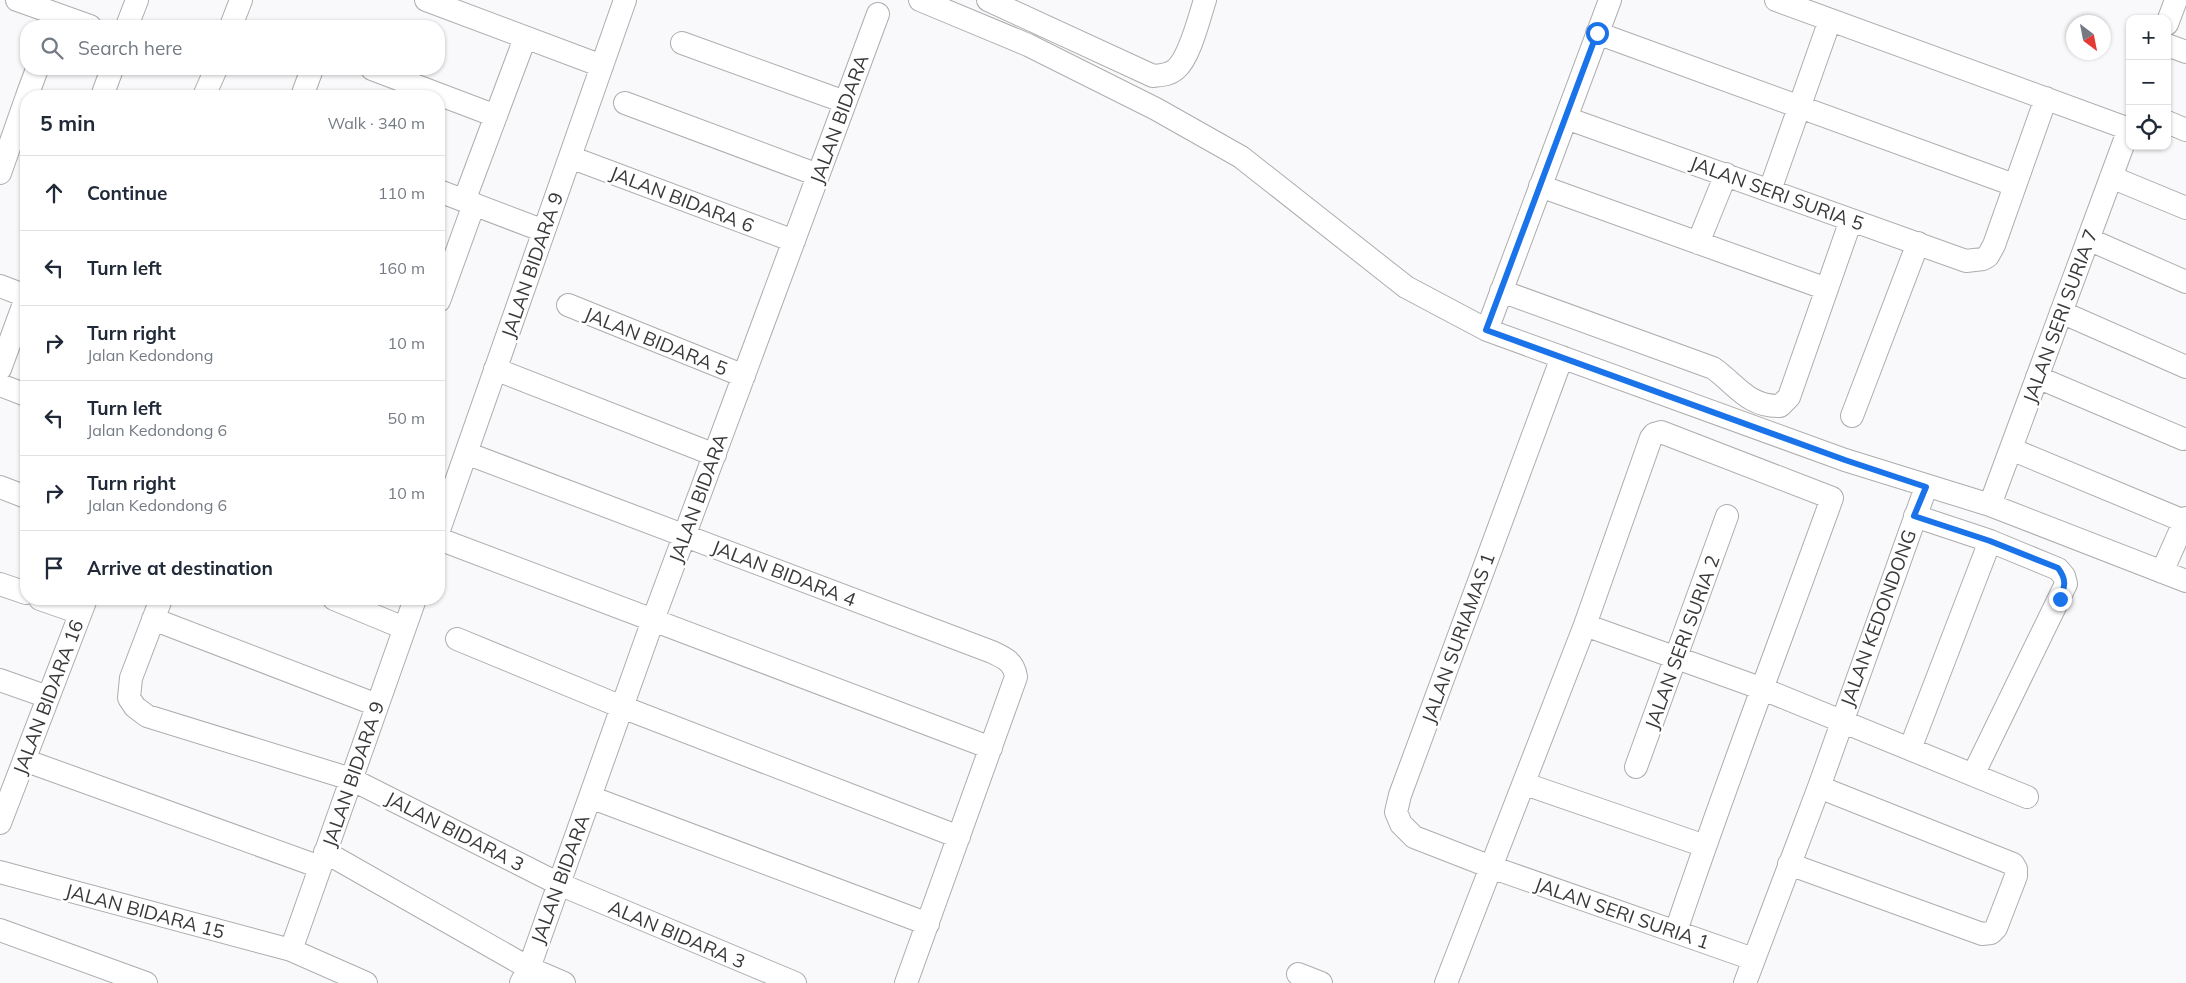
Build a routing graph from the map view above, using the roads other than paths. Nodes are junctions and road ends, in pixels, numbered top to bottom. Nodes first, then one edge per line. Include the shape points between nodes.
1 (17, 0) edge
2 (137, 0) edge
3 (241, 0) edge
4 (426, 0) edge
5 (625, 0) edge
6 (920, 0) edge
7 (988, 0) edge
8 (1205, 0) edge
9 (1610, 0) edge
10 (1776, 0) edge
11 (2176, 0) edge
12 (878, 14) dead end
13 (2170, 15) edge
14 (55, 20) edge
15 (129, 20) edge
16 (233, 20) edge
17 (1830, 20) junction
18 (1597, 33) junction
19 (525, 38) junction
20 (682, 43) dead end
21 (2171, 46) edge
22 (2186, 52) edge
23 (602, 66) junction
24 (35, 75) edge
25 (110, 75) edge
26 (213, 75) edge
27 (310, 75) edge
28 (388, 75) edge
29 (30, 90) edge
30 (104, 90) edge
31 (207, 90) edge
32 (304, 90) edge
33 (427, 90) edge
34 (445, 97) edge
35 (2046, 98) junction
36 (845, 102) junction
37 (625, 103) dead end
38 (1799, 107) junction
39 (496, 116) junction
40 (20, 117) edge
41 (1566, 118) junction
42 (2171, 124) edge
43 (2126, 126) edge
44 (2186, 130) edge
45 (2126, 135) edge
46 (570, 157) junction
47 (0, 172) edge
48 (1726, 174) junction
49 (818, 175) junction
50 (2111, 177) junction
51 (2014, 185) junction
52 (1540, 186) junction
53 (1770, 190) junction
54 (445, 193) edge
55 (469, 203) junction
56 (2186, 208) edge
57 (1852, 220) junction
58 (544, 231) junction
59 (2088, 239) junction
60 (794, 241) junction
61 (1698, 243) junction
62 (1918, 243) junction
63 (445, 281) edge
64 (2186, 282) edge
65 (0, 286) edge
66 (1827, 289) junction
67 (1501, 291) junction
68 (20, 294) edge
69 (568, 306) dead end
70 (2061, 312) junction
71 (20, 314) edge
72 (1486, 330) junction
73 (1562, 357) junction
74 (2186, 367) edge
75 (0, 369) edge
76 (496, 369) junction
77 (744, 376) junction
78 (2037, 377) junction
79 (0, 385) edge
80 (20, 393) edge
81 (1852, 416) dead end
82 (2183, 439) dead end
83 (2011, 449) junction
84 (466, 453) junction
85 (715, 454) junction
86 (0, 487) edge
87 (1926, 487) junction
88 (20, 495) edge
89 (1990, 506) junction
90 (445, 513) edge
91 (1727, 516) dead end
92 (1914, 516) junction
93 (2185, 519) edge
94 (685, 535) junction
95 (445, 541) edge
96 (1990, 541) junction
97 (2162, 572) junction
98 (2186, 581) edge
99 (0, 584) edge
100 (20, 592) edge
101 (348, 605) edge
102 (412, 605) edge
103 (83, 606) edge
104 (157, 609) edge
105 (653, 620) junction
106 (1585, 625) junction
107 (404, 628) junction
108 (457, 639) dead end
109 (1677, 657) junction
110 (0, 680) edge
111 (1763, 689) junction
112 (48, 697) junction
113 (377, 705) junction
114 (622, 707) junction
115 (1842, 721) junction
116 (991, 748) junction
117 (1910, 749) junction
118 (1636, 768) dead end
119 (14, 769) edge
120 (1974, 775) junction
121 (351, 779) junction
122 (1525, 784) junction
123 (1819, 787) junction
124 (590, 797) junction
125 (2027, 797) dead end
126 (0, 823) edge
127 (959, 837) junction
128 (1704, 846) junction
129 (322, 860) junction
130 (1789, 864) junction
131 (1491, 867) junction
132 (0, 872) edge
133 (559, 884) junction
134 (928, 924) junction
135 (0, 930) edge
136 (1676, 931) junction
137 (291, 950) junction
138 (1753, 959) junction
139 (1298, 974) dead end
140 (525, 975) edge
141 (146, 983) edge
142 (366, 983) edge
143 (564, 983) edge
144 (795, 983) edge
145 (906, 983) edge
146 (1321, 983) edge
147 (1446, 983) edge
148 (1745, 983) edge

1 - 14 street
2 - 15 street
3 - 16 street
4 - 19 street
5 - 23 street, JALAN BIDARA 9
6 - 72 street via 1028,45 1156,108 1241,157 1406,287
7 - 8 street via 1153,76 1168,75 1176,69 1185,55
9 - 18 street
10 - 17 street
11 - 13 street
12 - 36 street, JALAN BIDARA
17 - 35 street
17 - 38 street
18 - 38 street
18 - 41 street
19 - 23 street
19 - 39 street
20 - 36 street
21 - 22 street
23 - 46 street, JALAN BIDARA 9
24 - 29 street
25 - 30 street
26 - 31 street
27 - 32 street
28 - 33 street
34 - 39 street
35 - 43 street
35 - 51 street
36 - 49 street, JALAN BIDARA
37 - 49 street
38 - 51 street
38 - 53 street
39 - 55 street
40 - 47 street
41 - 48 street, JALAN SERI SURIA 5
41 - 52 street
42 - 44 street
45 - 50 street, JALAN SERI SURIA 7
46 - 58 street, JALAN BIDARA 9
46 - 60 street, JALAN BIDARA 6
48 - 53 street, JALAN SERI SURIA 5
48 - 61 street
49 - 60 street, JALAN BIDARA
50 - 56 street
50 - 59 street, JALAN SERI SURIA 7
51 - 62 street, JALAN SERI SURIA 5 via 1988,256 1966,261
52 - 61 street
52 - 67 street
53 - 57 street, JALAN SERI SURIA 5
54 - 55 street
55 - 58 street
55 - 63 street
57 - 62 street, JALAN SERI SURIA 5
57 - 66 street
58 - 76 street, JALAN BIDARA 9
59 - 64 street
59 - 70 street, JALAN SERI SURIA 7
60 - 77 street, JALAN BIDARA
61 - 66 street
62 - 81 street
65 - 68 street
66 - 67 street via 1789,398 1780,406 1744,396 1713,368
67 - 72 street
69 - 77 street, JALAN BIDARA 5
70 - 74 street
70 - 78 street, JALAN SERI SURIA 7
71 - 75 street
72 - 73 street
73 - 87 street
73 - 131 street, JALAN SURIAMAS 1 via 1396,812 1401,824 1414,837
76 - 84 street, JALAN BIDARA 9
76 - 85 street
77 - 85 street, JALAN BIDARA
78 - 82 street
78 - 83 street, JALAN SERI SURIA 7
79 - 80 street
83 - 89 street, JALAN SERI SURIA 7
83 - 93 street
84 - 90 street, JALAN BIDARA 9
84 - 94 street, JALAN BIDARA 4
85 - 94 street, JALAN BIDARA
86 - 88 street
87 - 89 street
87 - 92 street, JALAN KEDONDONG
89 - 97 street
91 - 109 street, JALAN SERI SURIA 2
92 - 96 street
92 - 115 street, JALAN KEDONDONG
93 - 97 street
94 - 105 street, JALAN BIDARA
94 - 116 street, JALAN BIDARA 4 via 1008,660 1015,668 1016,677
95 - 105 street
96 - 117 street
96 - 120 street via 2058,568 2066,584
97 - 98 street
99 - 100 street
101 - 107 street
102 - 107 street, JALAN BIDARA 9
103 - 112 street, JALAN BIDARA 16
104 - 113 street
104 - 121 street, JALAN BIDARA 3 via 131,678 129,698 135,707 147,716
105 - 114 street, JALAN BIDARA
105 - 116 street
106 - 109 street
106 - 111 street via 1651,438 1661,432 1832,498
106 - 122 street
107 - 113 street, JALAN BIDARA 9
108 - 114 street
109 - 111 street
109 - 118 street, JALAN SERI SURIA 2
110 - 112 street
111 - 115 street
111 - 128 street
112 - 119 street, JALAN BIDARA 16
113 - 121 street, JALAN BIDARA 9
114 - 124 street, JALAN BIDARA
114 - 127 street
115 - 117 street
115 - 123 street, JALAN KEDONDONG
116 - 127 street
117 - 120 street
119 - 126 street, JALAN BIDARA 16
119 - 129 street
120 - 125 street
121 - 129 street, JALAN BIDARA 9
121 - 133 street, JALAN BIDARA 3
122 - 128 street
122 - 131 street
123 - 130 street, JALAN KEDONDONG
123 - 130 street via 2013,864 2016,876 1996,928 1982,934
124 - 133 street, JALAN BIDARA
124 - 134 street
127 - 134 street
128 - 136 street
129 - 137 street, JALAN BIDARA 9
129 - 140 street
130 - 138 street, JALAN KEDONDONG
131 - 136 street, JALAN SERI SURIA 1
131 - 147 street
132 - 137 street, JALAN BIDARA 15
133 - 140 street, JALAN BIDARA
133 - 144 street, ALAN BIDARA 3
134 - 145 street
135 - 141 street
136 - 138 street, JALAN SERI SURIA 1
137 - 142 street, JALAN BIDARA 15
138 - 148 street, JALAN KEDONDONG
139 - 146 street
140 - 143 street

